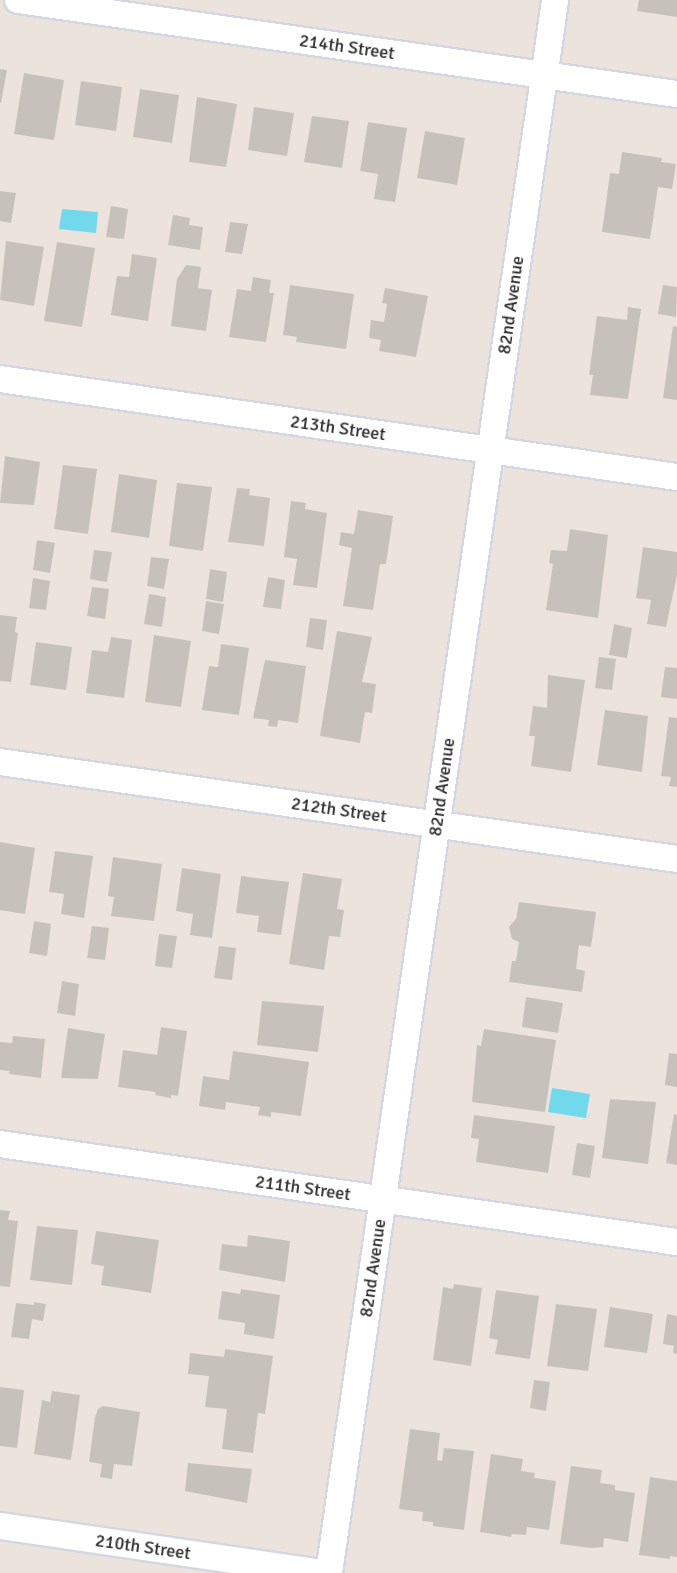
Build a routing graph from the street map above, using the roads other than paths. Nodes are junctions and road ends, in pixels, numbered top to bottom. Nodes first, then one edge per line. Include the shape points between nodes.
1 (18, 0) edge
2 (555, 0) edge
3 (544, 75) junction
4 (677, 94) edge
5 (0, 379) edge
6 (490, 450) junction
7 (677, 477) edge
8 (0, 762) edge
9 (436, 824) junction
10 (677, 859) edge
11 (0, 1144) edge
12 (382, 1199) junction
13 (677, 1242) edge
14 (0, 1526) edge
15 (321, 1573) edge
16 (329, 1573) edge

1 - 3 street, 214th Street
2 - 3 street, 82nd Avenue
3 - 4 street, 214th Street
3 - 6 street, 82nd Avenue
5 - 6 street, 213th Street
6 - 7 street, 213th Street
6 - 9 street, 82nd Avenue
8 - 9 street, 212th Street
9 - 10 street, 212th Street
9 - 12 street, 82nd Avenue
11 - 12 street, 211th Street
12 - 13 street, 211th Street
12 - 16 street, 82nd Avenue
14 - 15 street, 210th Street

